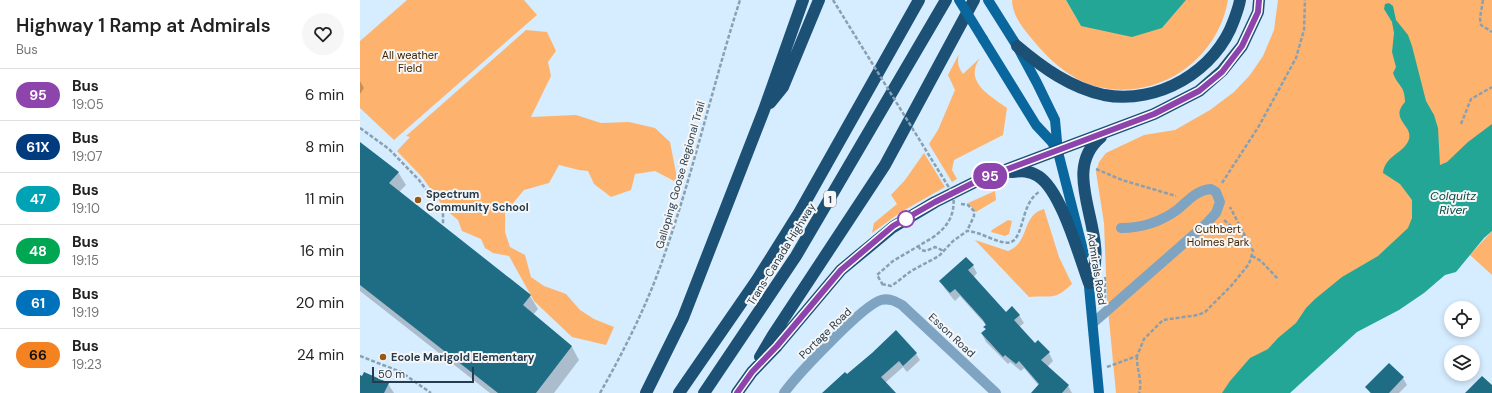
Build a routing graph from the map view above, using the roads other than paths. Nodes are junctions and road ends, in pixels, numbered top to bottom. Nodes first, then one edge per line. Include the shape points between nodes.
1 (803, 0) edge
2 (819, 0) edge
3 (919, 0) edge
4 (946, 0) edge
5 (959, 0) edge
6 (974, 0) edge
7 (988, 0) edge
8 (1240, 0) edge
9 (1259, 0) edge
10 (1018, 46) junction
11 (764, 110) junction
12 (1104, 134) junction
13 (1058, 152) junction
14 (981, 179) junction
15 (1121, 228) dead end
16 (1089, 283) junction
17 (889, 299) joint
18 (1093, 324) junction
19 (752, 372) junction
20 (646, 393) edge
21 (679, 393) edge
22 (704, 393) edge
23 (737, 393) edge
24 (784, 393) edge
25 (996, 393) edge
26 (1099, 393) edge

1 - 11 highway
2 - 11 highway via 782,88
3 - 21 highway, Trans-Canada Highway / 1 via 799,213 757,280
4 - 22 highway, Trans-Canada Highway / 1 via 796,256
5 - 13 main road, Admirals Road, bridge via 1036,126
6 - 19 highway via 884,165 773,335
7 - 10 main road, Admirals Road
8 - 10 highway via 1230,30 1203,68 1162,90 1142,95 1105,95 1084,89 1041,66
9 - 12 highway via 1258,12 1242,46 1222,72 1199,91 1154,114
10 - 13 main road, Admirals Road via 1055,120
11 - 20 highway via 683,318
12 - 13 highway
12 - 16 highway via 1088,151 1083,172 1095,243 1095,272
13 - 14 highway
13 - 16 main road, Admirals Road via 1080,234
14 - 16 highway via 1026,171 1038,176 1050,187 1073,238
14 - 19 highway via 893,226 841,270
15 - 18 street via 1138,228 1150,224 1178,209 1199,192 1211,189 1216,192 1220,202 1216,213
16 - 18 main road, Admirals Road
17 - 24 street, Portage Road via 873,304 854,320
17 - 25 street, Esson Road via 902,305
18 - 26 main road, Admirals Road
19 - 23 highway

